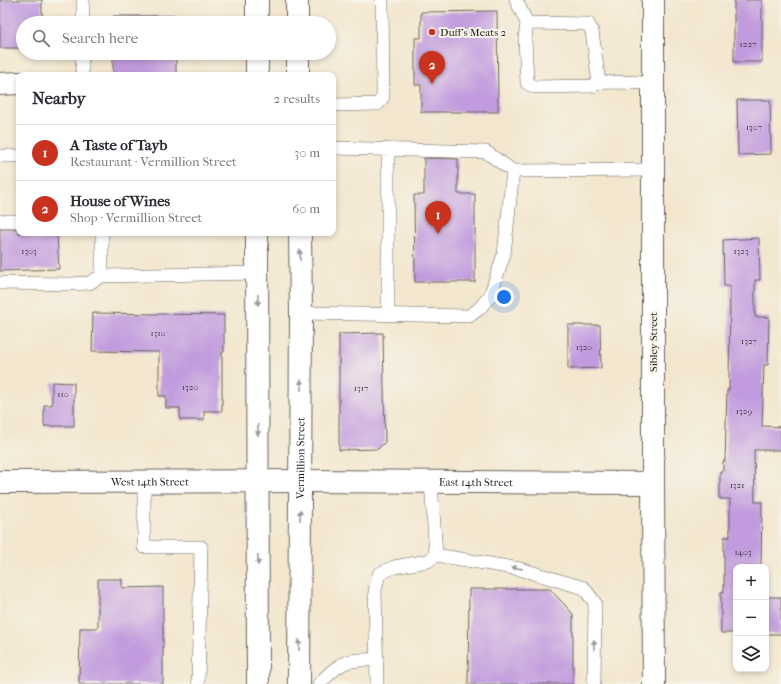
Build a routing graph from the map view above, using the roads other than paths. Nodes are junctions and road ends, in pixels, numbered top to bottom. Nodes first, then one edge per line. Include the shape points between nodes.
1 (83, 0) edge
2 (257, 0) edge
3 (297, 0) edge
4 (382, 0) edge
5 (516, 0) edge
6 (653, 0) edge
7 (83, 16) edge
8 (257, 16) edge
9 (297, 16) edge
10 (527, 23) junction
11 (82, 60) edge
12 (257, 60) edge
13 (298, 60) edge
14 (82, 72) edge
15 (257, 72) edge
16 (298, 72) edge
17 (16, 83) edge
18 (599, 83) junction
19 (653, 83) junction
20 (0, 84) edge
21 (336, 104) edge
22 (336, 148) edge
23 (388, 149) junction
24 (0, 156) edge
25 (16, 156) edge
26 (653, 170) junction
27 (513, 171) junction
28 (0, 221) edge
29 (16, 221) edge
30 (102, 236) edge
31 (258, 236) edge
32 (300, 236) edge
33 (258, 273) junction
34 (102, 276) junction
35 (0, 283) edge
36 (301, 313) junction
37 (388, 315) junction
38 (144, 481) junction
39 (258, 481) junction
40 (300, 481) junction
41 (0, 482) edge
42 (431, 482) junction
43 (653, 483) junction
44 (436, 555) junction
45 (377, 660) junction
46 (198, 684) edge
47 (258, 684) edge
48 (299, 684) edge
49 (319, 684) edge
50 (378, 684) edge
51 (594, 684) edge
52 (654, 684) edge

1 - 7 lane
2 - 8 main road
3 - 9 main road
4 - 21 lane via 383,97 378,104
5 - 10 lane
6 - 19 main road, Sibley Street
10 - 18 lane via 588,24 592,31
10 - 18 lane via 527,83 534,87 592,86
11 - 14 lane
12 - 15 main road
13 - 16 main road
17 - 20 main road
18 - 19 lane
19 - 26 main road, Sibley Street
22 - 23 lane
23 - 27 lane via 486,152
23 - 37 lane
24 - 25 lane
26 - 27 lane
26 - 43 main road, Sibley Street
27 - 37 lane via 504,254 490,296 479,309 468,316
28 - 29 lane
30 - 34 lane
31 - 33 main road
36 -> 32 main road, Vermillion Street
33 - 34 lane
33 -> 39 main road
34 - 35 lane via 88,283
36 - 37 lane
40 -> 36 main road, Vermillion Street
38 - 39 main road, West 14th Street
38 - 41 main road, West 14th Street
38 - 46 lane via 144,547 201,547
39 - 40 main road, West 14th Street
39 -> 47 main road
40 - 42 main road, East 14th Street
48 -> 40 main road, Vermillion Street
42 - 43 main road, East 14th Street
42 - 44 lane
43 - 52 main road, Sibley Street
44 - 45 lane via 428,561 394,567 379,574 375,590
51 -> 44 lane via 595,603 584,588 520,569
45 - 49 lane via 344,662
45 - 50 lane

